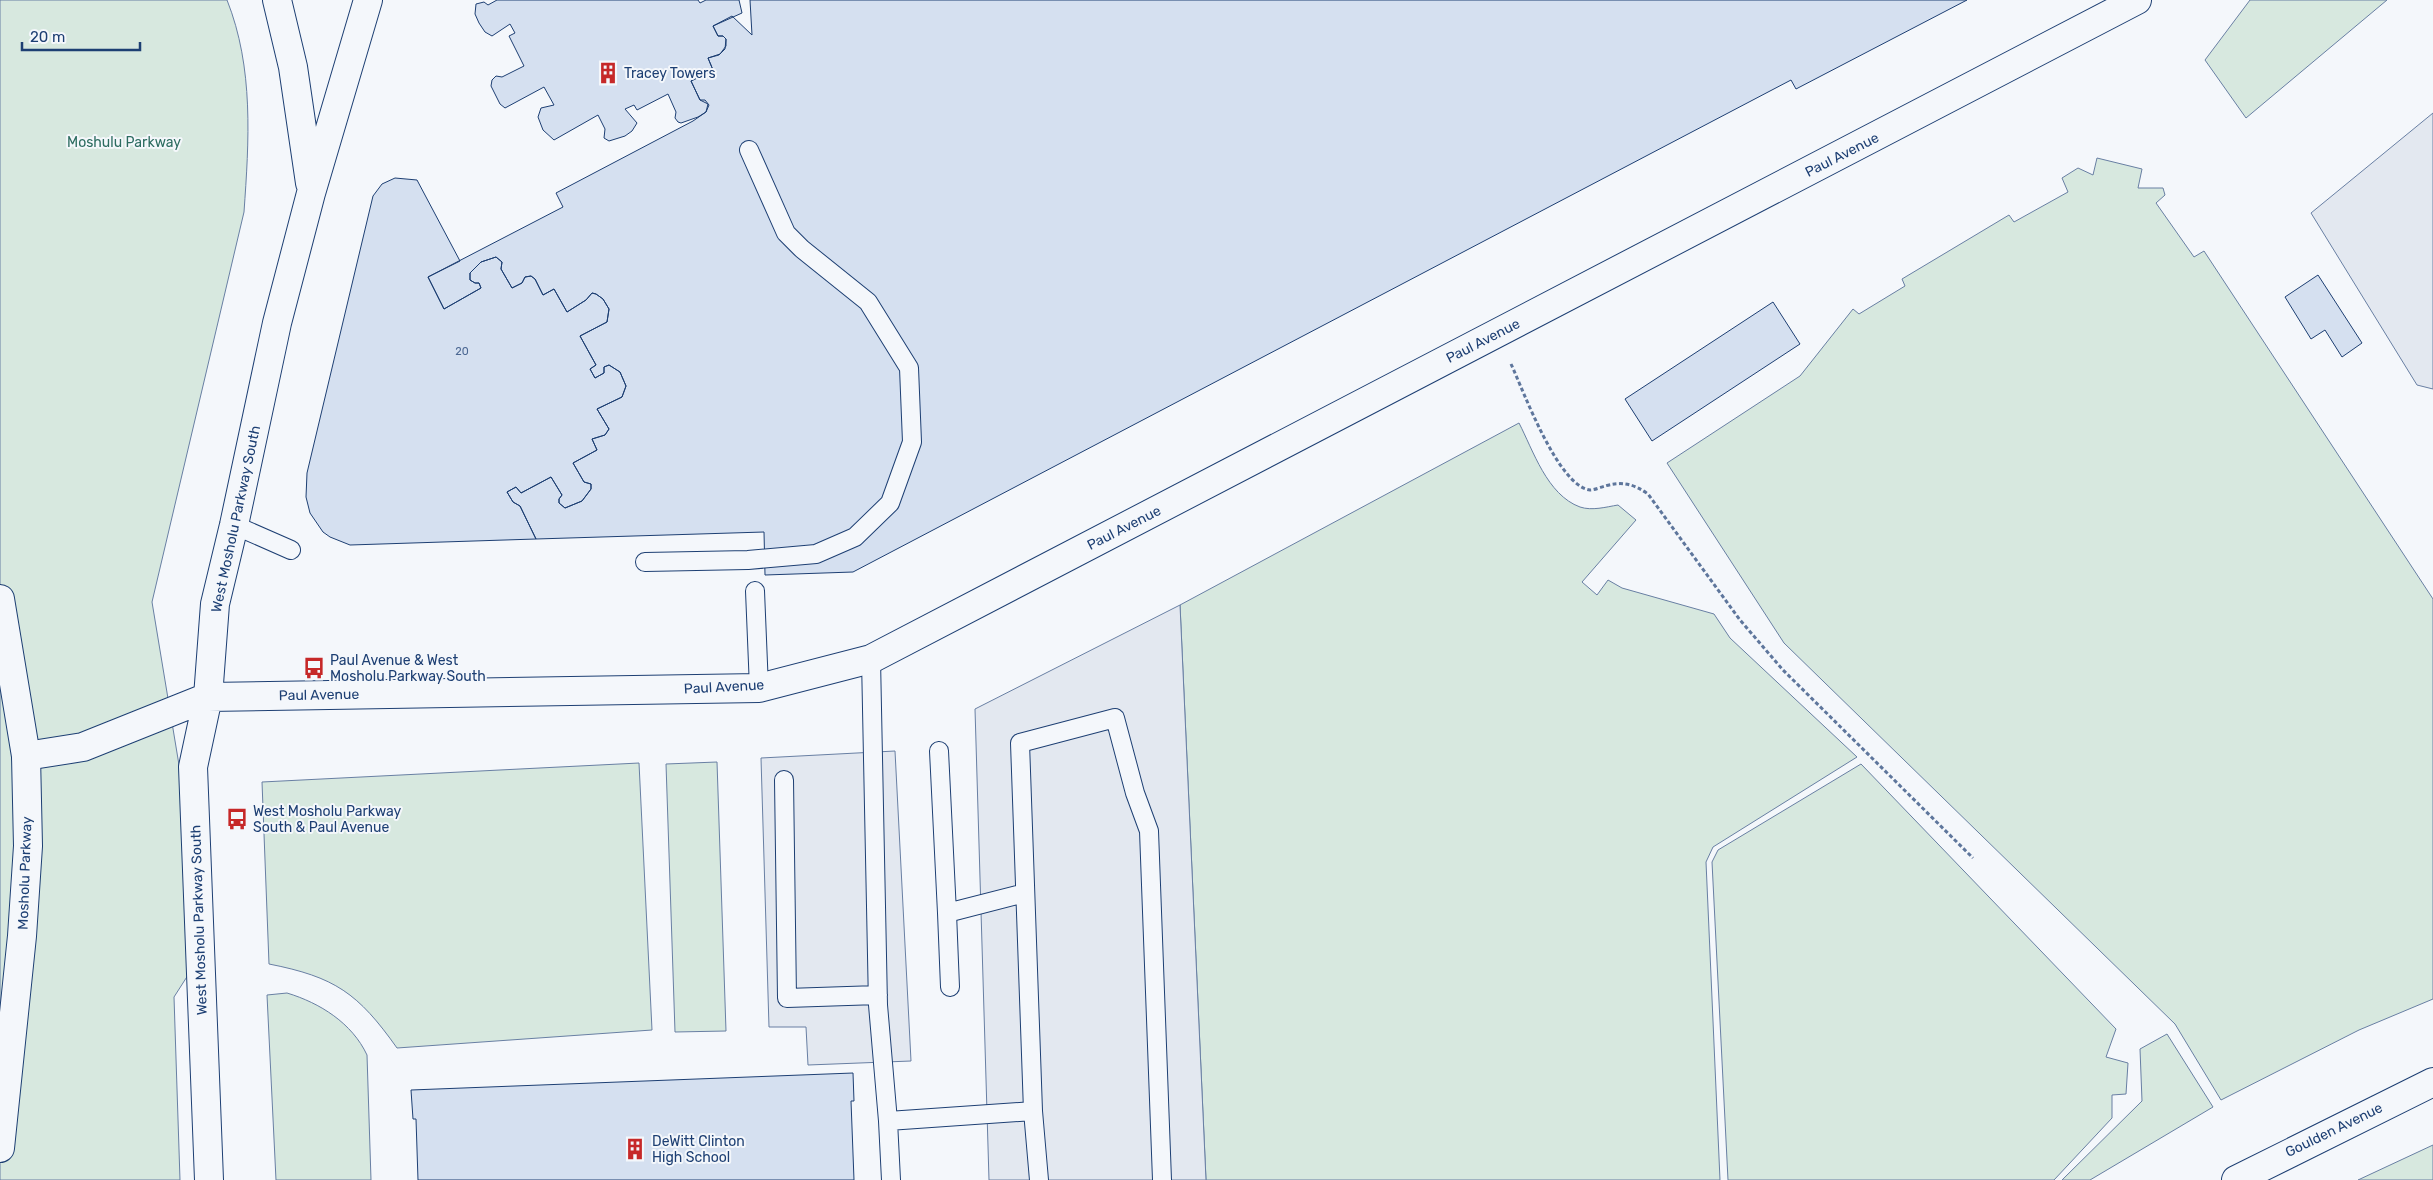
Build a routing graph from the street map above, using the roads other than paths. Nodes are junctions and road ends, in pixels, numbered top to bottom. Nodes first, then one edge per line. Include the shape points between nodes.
1 (277, 0) edge
2 (368, 0) edge
3 (2137, 0) edge
4 (749, 150) dead end
5 (311, 192) junction
6 (234, 525) junction
7 (290, 550) dead end
8 (645, 562) dead end
9 (755, 591) dead end
10 (0, 599) edge
11 (871, 659) junction
12 (760, 688) junction
13 (208, 697) junction
14 (939, 751) dead end
15 (26, 756) junction
16 (784, 780) dead end
17 (1025, 894) junction
18 (947, 913) junction
19 (950, 987) dead end
20 (878, 995) junction
21 (2433, 1082) edge
22 (1033, 1111) junction
23 (888, 1120) junction
24 (0, 1148) edge
25 (209, 1180) edge
26 (890, 1180) edge
27 (1040, 1180) edge
28 (1162, 1180) edge
29 (2236, 1180) edge

1 - 5 street, West Mosholu Parkway South via 293,67
2 - 5 street, West Mosholu Parkway South
3 - 11 street, Paul Avenue
4 - 8 lane via 786,233 868,302 909,368 912,442 890,503 855,537 816,554 748,560
5 - 6 street, West Mosholu Parkway South via 277,323
6 - 7 lane
6 - 13 street, West Mosholu Parkway South via 215,604
9 - 12 lane
10 - 15 street, Mosholu Parkway
11 - 12 street, Paul Avenue
11 - 20 lane
12 - 13 street, Paul Avenue
13 - 15 street, Paul Avenue via 83,747
13 - 25 street, West Mosholu Parkway South via 192,767
14 - 18 lane
15 - 24 street, Mosholu Parkway via 28,846
16 - 20 lane via 787,998
17 - 18 lane
17 - 22 lane
17 - 28 lane via 1020,743 1115,718 1149,831
18 - 19 lane
20 - 23 lane
21 - 29 street, Goulden Avenue
22 - 23 lane
22 - 27 lane
23 - 26 lane

